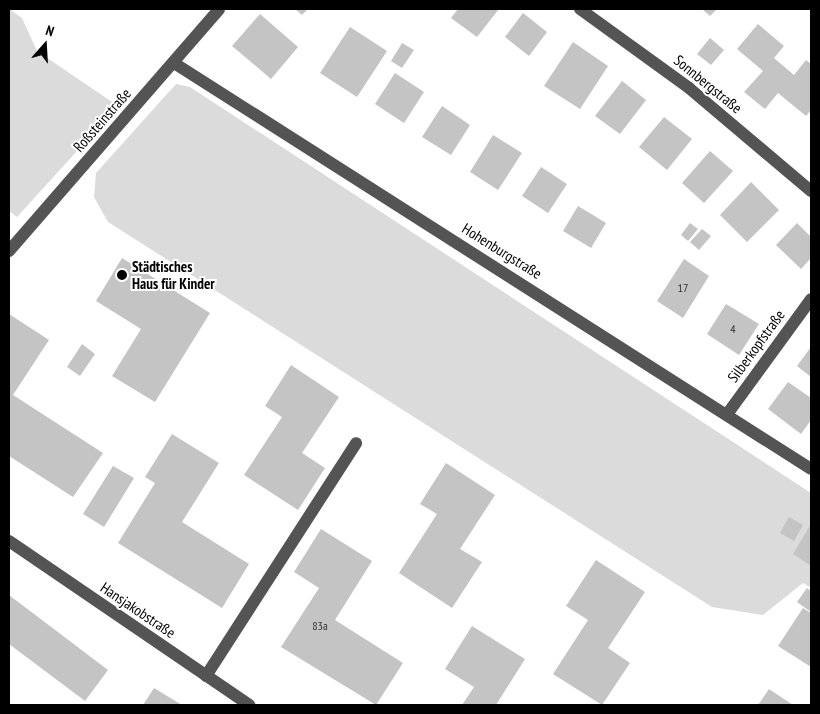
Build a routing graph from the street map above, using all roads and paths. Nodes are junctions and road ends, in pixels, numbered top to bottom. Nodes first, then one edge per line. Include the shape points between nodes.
1 (219, 9) edge
2 (580, 9) edge
3 (174, 63) junction
4 (811, 191) edge
5 (9, 251) edge
6 (811, 299) edge
7 (728, 413) junction
8 (356, 443) dead end
9 (811, 469) edge
10 (9, 541) edge
11 (206, 676) junction
12 (249, 705) edge

1 - 3 street, Roßsteinstraße
2 - 4 street, Sonnbergstraße via 689,88
3 - 5 street, Roßsteinstraße
3 - 7 street, Hohenburgstraße
6 - 7 street, Silberkopfstraße
7 - 9 street, Hohenburgstraße
8 - 11 street
10 - 11 street, Hansjakobstraße
11 - 12 street, Hansjakobstraße

